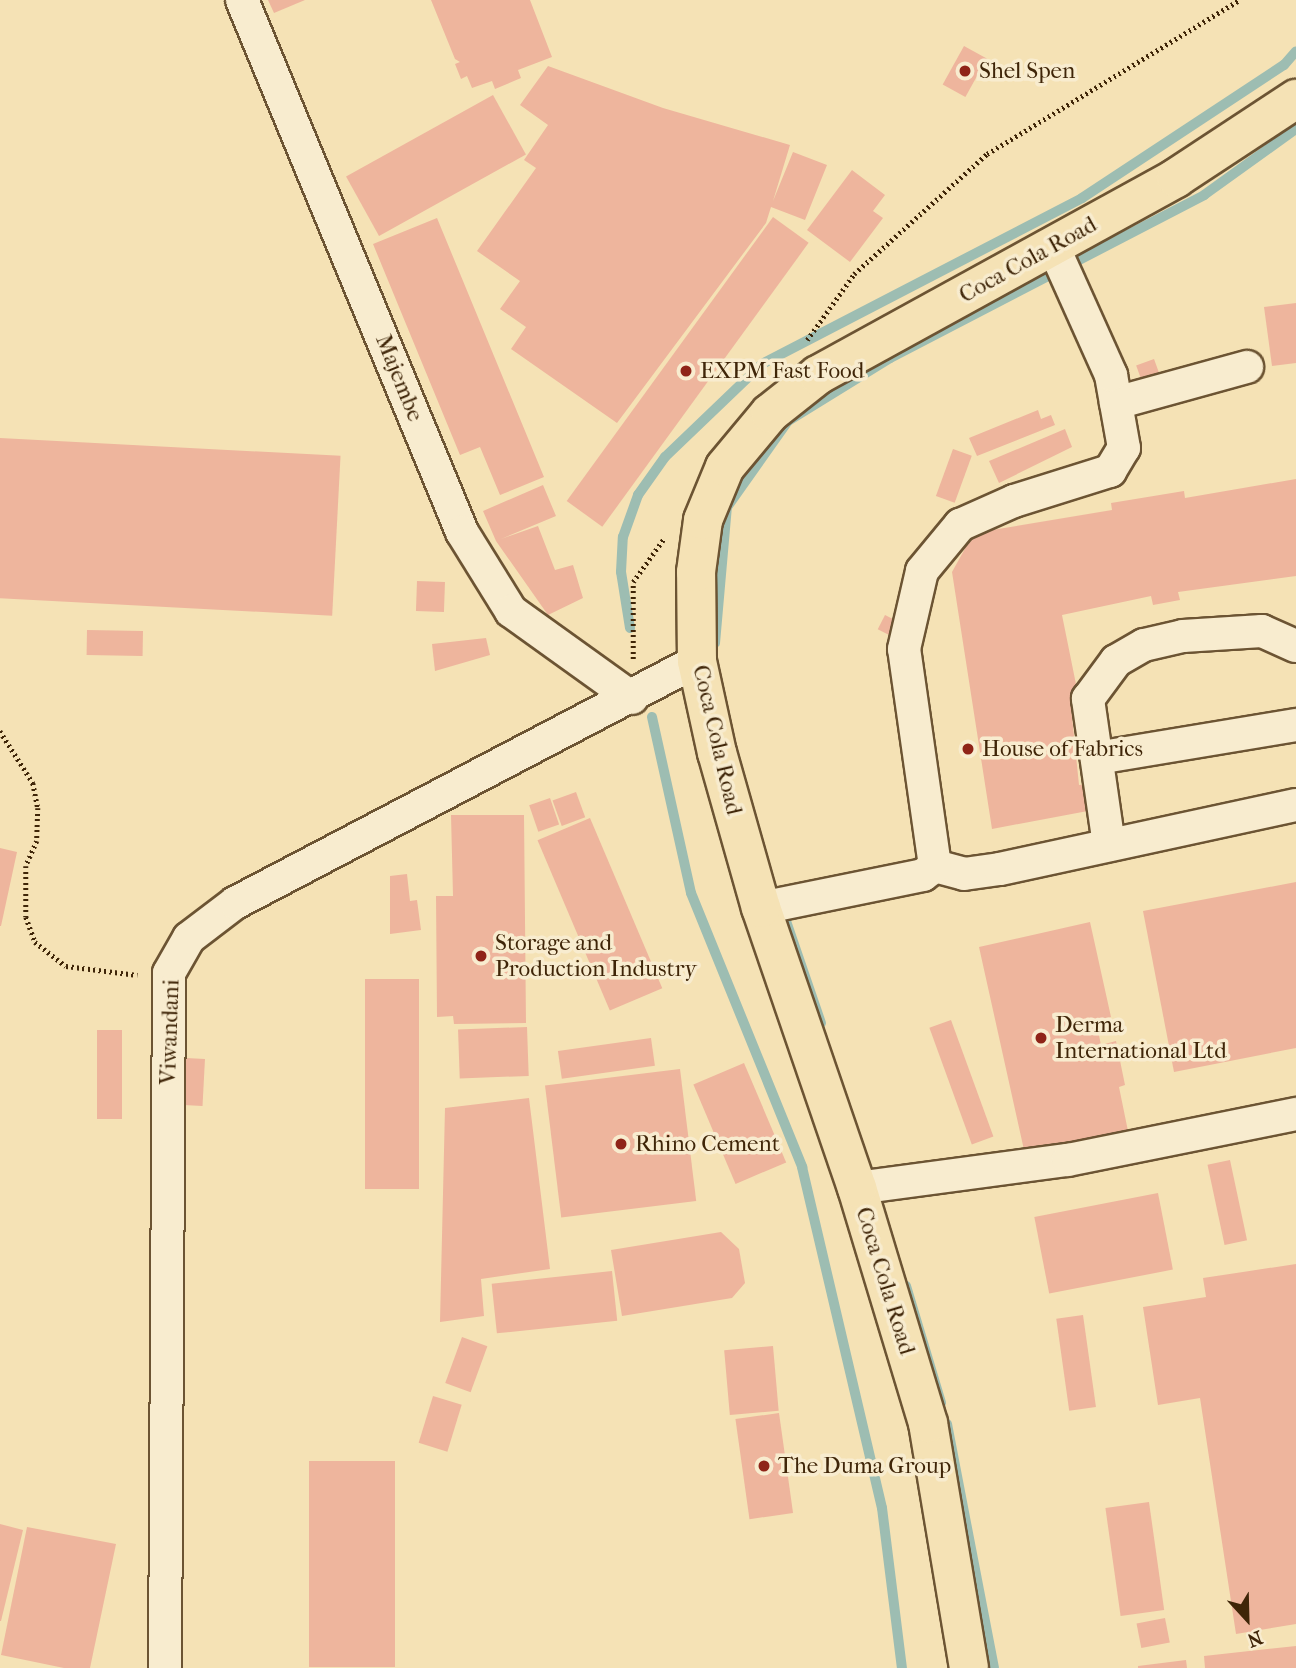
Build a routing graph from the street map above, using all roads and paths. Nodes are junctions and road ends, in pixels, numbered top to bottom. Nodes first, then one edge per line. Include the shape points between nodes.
1 (242, 0) edge
2 (1296, 99) edge
3 (1052, 246) junction
4 (1247, 368) dead end
5 (1116, 404) junction
6 (1296, 646) edge
7 (697, 662) junction
8 (632, 698) junction
9 (1296, 725) edge
10 (0, 730) edge
11 (1097, 758) junction
12 (1296, 805) edge
13 (1109, 845) junction
14 (935, 866) junction
15 (761, 908) junction
16 (169, 972) junction
17 (1296, 1114) edge
18 (857, 1188) junction
19 (165, 1668) edge
20 (969, 1668) edge

1 - 8 street, Majembe via 462,532 511,611
2 - 3 main road, Coca Cola Road via 1177,178
3 - 5 street via 1111,374
3 - 7 main road, Coca Cola Road via 818,375 770,413 724,467 703,520 696,572
4 - 5 street
5 - 14 street via 1124,447 1110,471 1014,501 960,525 922,571 904,649
6 - 11 street via 1262,631 1183,636 1144,645 1116,661 1088,699
7 - 8 street, Viwandani
7 - 15 main road, Coca Cola Road via 717,753
8 - 16 street, Viwandani via 235,903 189,938
9 - 11 street
10 - 16 path via 33,783 38,808 37,841 26,866 26,917 35,942 66,967 87,972 119,976
11 - 13 street
12 - 13 street
13 - 14 street via 964,874
14 - 15 street via 923,875
15 - 18 main road, Coca Cola Road
16 - 19 street, Viwandani
17 - 18 street via 1068,1160
18 - 20 main road, Coca Cola Road via 928,1423

